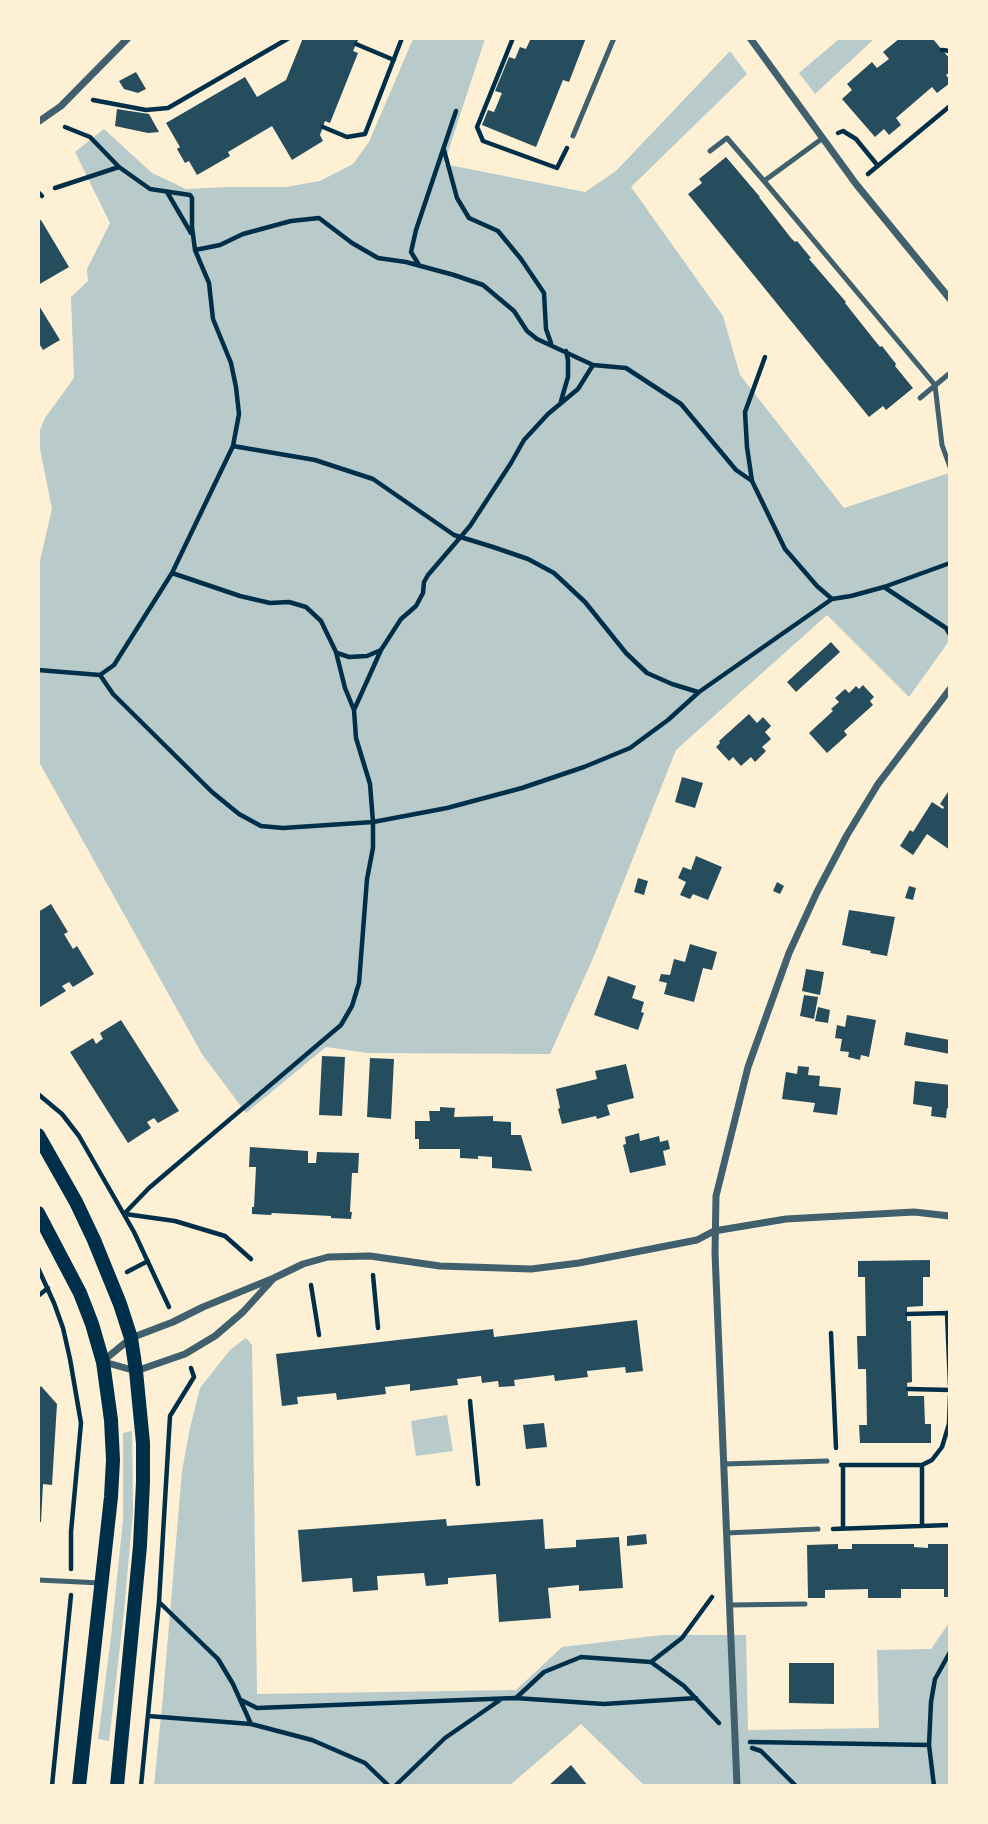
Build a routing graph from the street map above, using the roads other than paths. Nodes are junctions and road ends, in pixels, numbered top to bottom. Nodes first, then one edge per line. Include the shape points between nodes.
1 (128, 38) edge
2 (614, 38) edge
3 (750, 38) edge
4 (38, 122) edge
5 (573, 136) road end
6 (823, 138) junction
7 (710, 150) dead end
8 (764, 181) junction
9 (950, 299) edge
10 (950, 373) edge
11 (934, 385) junction
12 (920, 398) dead end
13 (950, 467) edge
14 (950, 689) edge
15 (38, 1135) edge
16 (38, 1213) edge
17 (950, 1216) edge
18 (714, 1231) junction
19 (274, 1278) junction
20 (131, 1338) junction
21 (103, 1362) junction
22 (136, 1371) junction
23 (827, 1461) road end
24 (724, 1464) junction
25 (818, 1529) road end
26 (726, 1533) junction
27 (38, 1580) edge
28 (101, 1583) junction
29 (805, 1604) dead end
30 (729, 1605) junction
31 (79, 1786) edge
32 (117, 1786) edge
33 (737, 1786) edge

1 - 4 street via 61,106
2 - 5 lane
3 - 6 street
6 - 8 lane
6 - 9 street
7 - 8 lane via 727,138
8 - 11 lane
10 - 11 lane
11 - 12 lane
11 - 13 lane via 942,446
14 - 18 street via 878,784 817,892 789,953 748,1067 716,1196
15 - 20 main road via 94,1240
16 - 21 main road via 80,1293
17 - 18 street via 850,1214
18 - 19 street via 696,1240 531,1269 440,1266 370,1256 328,1258
18 - 24 street
19 - 20 street
19 - 22 street via 215,1336 185,1354
20 - 21 street
20 - 22 main road
21 - 22 street
21 - 28 main road via 113,1460
22 - 32 main road via 143,1482
23 - 24 lane
24 - 26 street
25 - 26 lane
26 - 30 street
27 - 28 lane
28 - 31 main road
29 - 30 lane
30 - 33 street

